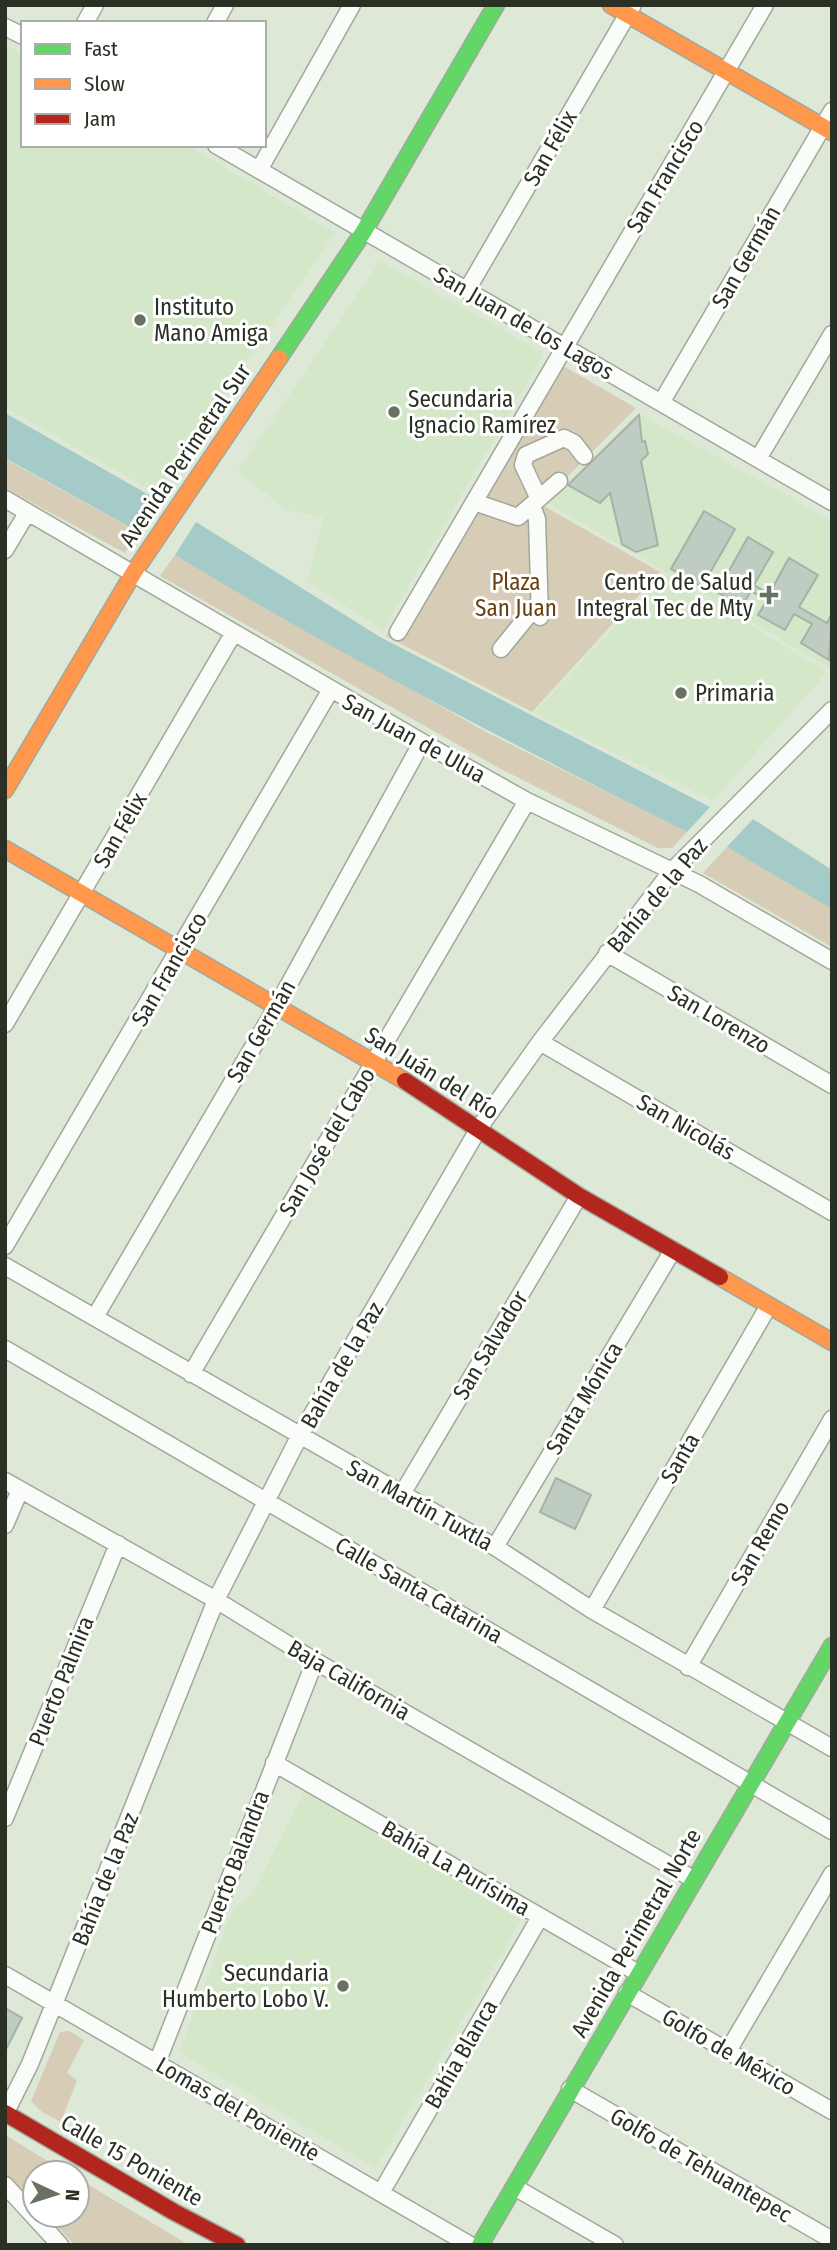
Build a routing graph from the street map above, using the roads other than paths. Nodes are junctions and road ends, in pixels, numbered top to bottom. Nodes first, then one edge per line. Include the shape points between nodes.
1 (95, 5) edge
2 (225, 5) edge
3 (352, 5) edge
4 (496, 5) edge
5 (611, 5) edge
6 (765, 5) edge
7 (630, 10) edge
8 (86, 21) edge
9 (216, 21) edge
10 (5, 27) edge
11 (21, 35) edge
12 (726, 73) junction
13 (832, 111) edge
14 (827, 130) edge
15 (219, 147) edge
16 (259, 170) junction
17 (364, 231) junction
18 (467, 290) junction
19 (832, 334) edge
20 (565, 347) junction
21 (661, 403) junction
22 (584, 456) dead end
23 (758, 459) junction
24 (559, 481) dead end
25 (5, 499) edge
26 (474, 502) junction
27 (536, 502) junction
28 (832, 502) edge
29 (27, 513) junction
30 (5, 550) edge
31 (134, 572) junction
32 (398, 632) dead end
33 (233, 634) junction
34 (501, 649) dead end
35 (330, 691) junction
36 (832, 710) edge
37 (422, 742) junction
38 (5, 790) edge
39 (527, 801) junction
40 (5, 849) edge
41 (671, 872) junction
42 (85, 893) junction
43 (180, 951) junction
44 (607, 953) junction
45 (832, 961) edge
46 (277, 1006) junction
47 (5, 1024) edge
48 (540, 1042) junction
49 (374, 1062) junction
50 (832, 1085) edge
51 (480, 1128) junction
52 (579, 1196) junction
53 (832, 1212) edge
54 (5, 1247) edge
55 (673, 1250) junction
56 (5, 1266) edge
57 (768, 1307) junction
58 (95, 1317) junction
59 (832, 1342) edge
60 (5, 1349) edge
61 (191, 1374) junction
62 (832, 1419) edge
63 (299, 1437) junction
64 (12, 1486) edge
65 (402, 1494) junction
66 (267, 1501) junction
67 (5, 1525) edge
68 (118, 1544) junction
69 (495, 1547) junction
70 (216, 1600) junction
71 (593, 1610) junction
72 (832, 1646) edge
73 (315, 1661) junction
74 (688, 1667) junction
75 (787, 1723) junction
76 (832, 1748) edge
77 (274, 1763) junction
78 (751, 1782) junction
79 (5, 1818) edge
80 (832, 1831) edge
81 (832, 1874) edge
82 (693, 1880) junction
83 (540, 1917) junction
84 (638, 1973) junction
85 (5, 1975) edge
86 (627, 1993) junction
87 (54, 2003) junction
88 (728, 2051) junction
89 (157, 2063) junction
90 (570, 2089) junction
91 (830, 2104) edge
92 (5, 2114) edge
93 (5, 2185) edge
94 (516, 2188) junction
95 (382, 2191) junction
96 (832, 2240) edge
97 (60, 2245) edge
98 (237, 2245) edge
99 (470, 2245) edge
100 (481, 2245) edge
101 (615, 2245) edge

1 - 8 street
2 - 9 street
3 - 16 street
4 - 17 street, Avenida Perimetral Sur
5 - 7 street
6 - 12 street, San Francisco
7 - 12 street
7 - 18 street, San Félix
10 - 11 street
12 - 14 street
12 - 20 street, San Francisco
13 - 14 street, San Germán
14 - 21 street, San Germán
15 - 16 street, San Juan de los Lagos
16 - 17 street, San Juan de los Lagos
17 - 18 street, San Juan de los Lagos
17 - 31 street, Avenida Perimetral Sur
18 - 20 street, San Juan de los Lagos
19 - 23 street
20 - 21 street, San Juan de los Lagos
20 - 26 street, San Francisco
21 - 23 street, San Juan de los Lagos
22 - 27 street via 575,443 564,438 526,455 523,466
23 - 28 street, San Juan de los Lagos
24 - 27 street
25 - 29 street, San Juan de Ulua
26 - 27 street via 518,517
26 - 32 street, San Francisco
27 - 34 street via 540,609
29 - 30 street
29 - 31 street, San Juan de Ulua
31 - 33 street, San Juan de Ulua
31 - 38 street, Avenida Perimetral Sur
33 - 35 street, San Juan de Ulua
33 - 42 street, San Félix
35 - 37 street, San Juan de Ulua
35 - 43 street, San Francisco
36 - 41 street, Bahía de la Paz
37 - 39 street, San Juan de Ulua
37 - 46 street, San Germán
39 - 41 street, San Juan de Ulua
39 - 49 street, San José del Cabo
40 - 42 street, San Juán del Río
41 - 44 street, Bahía de la Paz
41 - 45 street, San Juan de Ulua
42 - 43 street, San Juán del Río
42 - 47 street, San Félix
43 - 46 street, San Juán del Río
43 - 54 street, San Francisco
44 - 48 street, Bahía de la Paz
44 - 50 street, San Lorenzo
46 - 49 street, San Juán del Río
46 - 58 street, San Germán
48 - 51 street, Bahía de la Paz
48 - 53 street, San Nicolás
49 - 51 street, San Juán del Río
49 - 61 street, San José del Cabo
51 - 52 street, San Juán del Río
51 - 63 street, Bahía de la Paz
52 - 55 street, San Juán del Río
52 - 65 street, San Salvador
55 - 57 street, San Juán del Río
55 - 69 street, Santa Mónica
56 - 58 street, San Martín Tuxtla
57 - 59 street, San Juán del Río
57 - 71 street, Santa
58 - 61 street, San Martín Tuxtla
60 - 66 street, Calle Santa Catarina
61 - 63 street, San Martín Tuxtla
62 - 74 street, San Remo
63 - 65 street, San Martín Tuxtla
63 - 66 street, Bahía de la Paz
64 - 67 street
64 - 68 street, Baja California
65 - 69 street, San Martín Tuxtla
66 - 70 street, Bahía de la Paz
66 - 78 street, Calle Santa Catarina
68 - 70 street, Baja California
68 - 79 street, Puerto Palmira
69 - 71 street, San Martín Tuxtla
70 - 73 street, Baja California
70 - 87 street, Bahía de la Paz
71 - 74 street, San Martín Tuxtla
72 - 75 street, Avenida Perimetral Norte
73 - 77 street, Puerto Balandra
73 - 82 street, Baja California
74 - 75 street, San Martín Tuxtla
75 - 76 street, San Martín Tuxtla
75 - 78 street, Avenida Perimetral Norte
77 - 83 street, Bahía La Purísima
77 - 89 street, Puerto Balandra
78 - 80 street, Calle Santa Catarina
78 - 82 street, Avenida Perimetral Norte
81 - 88 street
82 - 84 street, Avenida Perimetral Norte
83 - 84 street, Bahía La Purísima
83 - 95 street, Bahía Blanca
84 - 86 street, Avenida Perimetral Norte
85 - 87 street, Lomas del Poniente
86 - 88 street, Golfo de México
86 - 90 street, Avenida Perimetral Norte
87 - 89 street, Lomas del Poniente
87 - 92 street, Bahía de la Paz via 17,2096
88 - 91 street, Golfo de México
89 - 95 street, Lomas del Poniente
90 - 94 street, Avenida Perimetral Norte
90 - 96 street, Golfo de Tehuantepec
92 - 98 street, Calle 15 Poniente
93 - 97 street
94 - 100 street, Avenida Perimetral Norte
94 - 101 street
95 - 99 street, Lomas del Poniente

